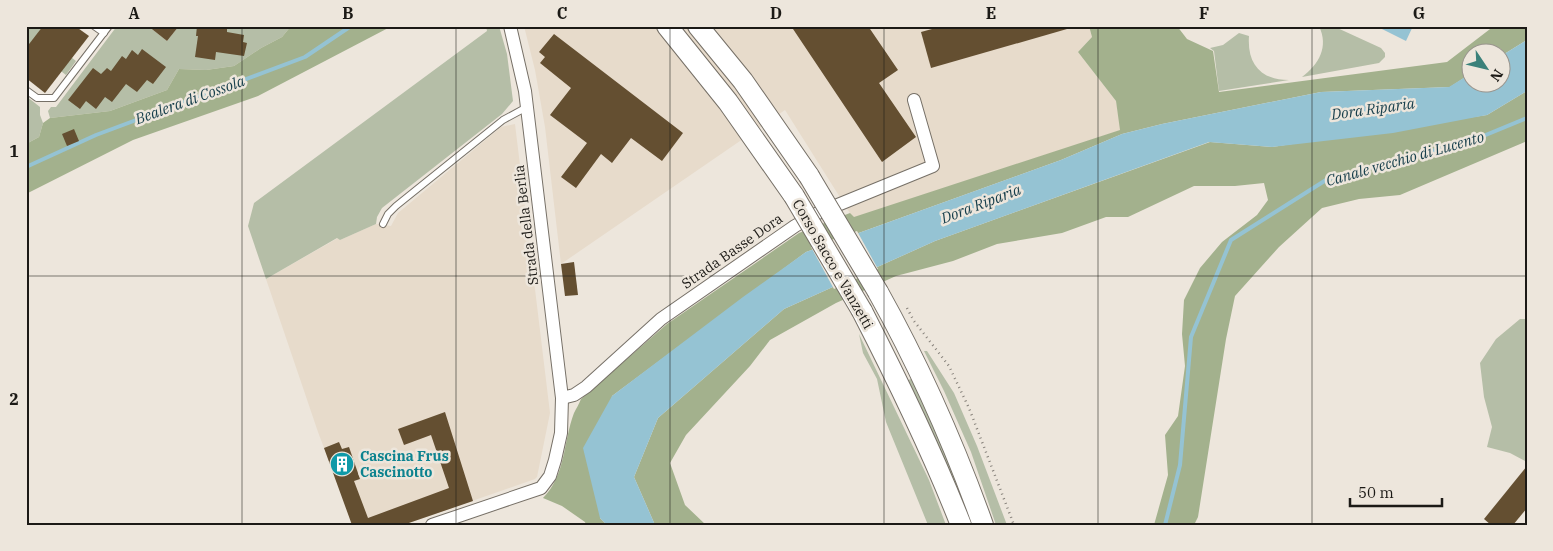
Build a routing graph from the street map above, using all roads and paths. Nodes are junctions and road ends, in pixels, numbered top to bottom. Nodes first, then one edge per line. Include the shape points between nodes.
1 (94, 26) edge
2 (109, 26) edge
3 (510, 26) edge
4 (667, 26) edge
5 (698, 26) edge
6 (104, 33) junction
7 (26, 90) edge
8 (914, 100) dead end
9 (527, 107) junction
10 (383, 224) dead end
11 (905, 306) dead end
12 (562, 398) junction
13 (432, 525) edge
14 (960, 525) edge
15 (984, 525) edge
16 (1014, 525) edge

1 - 6 lane
2 - 6 lane
3 - 9 street, Strada della Berlia
4 - 14 main road, Corso Sacco e Vanzetti, bridge via 764,152 862,310 938,466
5 - 15 main road, Corso Sacco e Vanzetti, bridge via 743,81 809,176 878,292 923,378
6 - 7 lane via 54,98 37,98
8 - 12 street, Strada Basse Dora via 933,166 818,213 795,226 661,319 586,387
9 - 10 lane via 503,120 396,206
9 - 12 street, Strada della Berlia
11 - 16 path via 949,366 969,408
12 - 13 street, Strada della Berlia via 562,421 555,460 550,476 541,488

